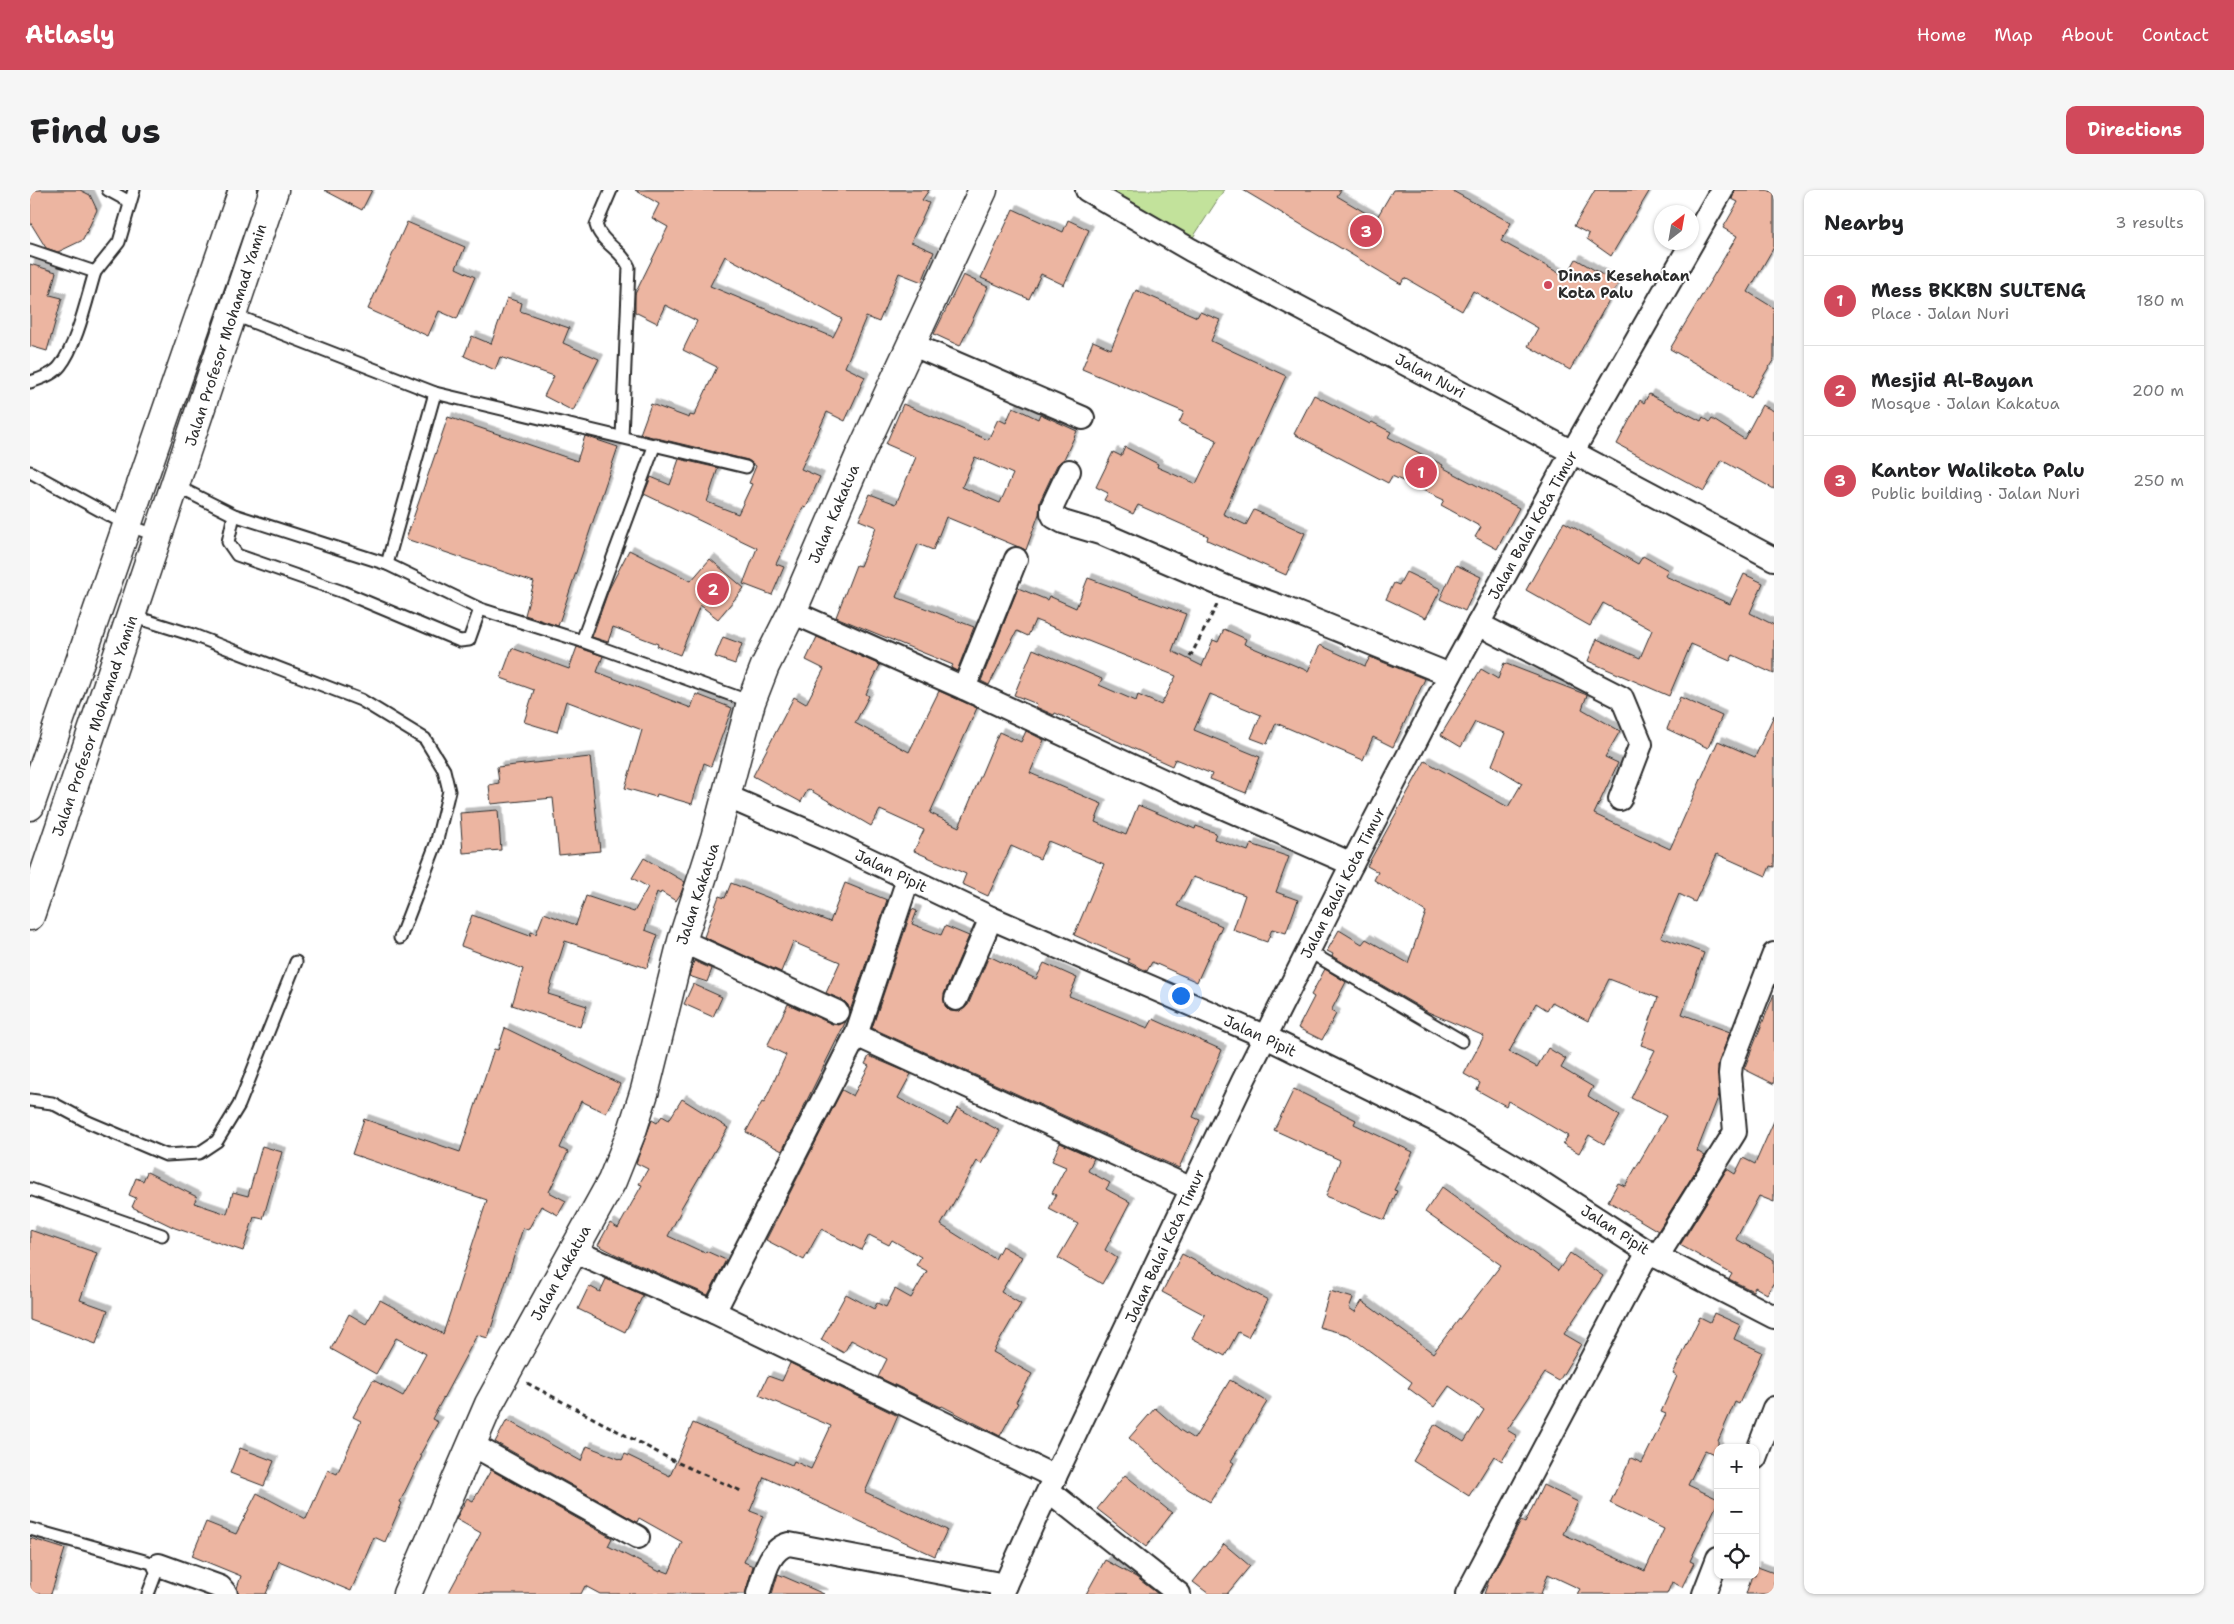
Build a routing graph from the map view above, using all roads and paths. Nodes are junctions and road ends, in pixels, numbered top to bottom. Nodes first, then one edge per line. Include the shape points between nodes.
1 (108, 190) edge
2 (134, 190) edge
3 (242, 190) edge
4 (274, 190) edge
5 (612, 190) edge
6 (983, 190) edge
7 (1087, 190) edge
8 (1722, 190) edge
9 (130, 202) junction
10 (30, 250) edge
11 (95, 272) junction
12 (232, 314) junction
13 (911, 344) junction
14 (30, 382) edge
15 (435, 394) junction
16 (1083, 418) dead end
17 (622, 438) junction
18 (655, 444) junction
19 (1573, 451) junction
20 (746, 467) dead end
21 (1069, 470) dead end
22 (30, 472) edge
23 (176, 486) junction
24 (234, 515) junction
25 (128, 525) junction
26 (159, 536) junction
27 (1016, 559) dead end
28 (1774, 559) edge
29 (387, 564) junction
30 (1226, 587) junction
31 (480, 609) junction
32 (792, 612) junction
33 (132, 616) junction
34 (1478, 624) junction
35 (582, 641) junction
36 (1190, 657) dead end
37 (1450, 675) junction
38 (964, 688) junction
39 (751, 702) junction
40 (32, 795) edge
41 (726, 796) junction
42 (1620, 799) dead end
43 (69, 801) junction
44 (1352, 864) junction
45 (908, 879) junction
46 (30, 916) edge
47 (991, 918) junction
48 (400, 938) dead end
49 (682, 941) junction
50 (1308, 951) junction
51 (1774, 954) edge
52 (296, 962) dead end
53 (956, 999) dead end
54 (837, 1012) dead end
55 (856, 1035) junction
56 (1266, 1037) junction
57 (1462, 1041) dead end
58 (30, 1100) edge
59 (30, 1189) edge
60 (1192, 1189) junction
61 (162, 1235) dead end
62 (574, 1251) junction
63 (1652, 1254) junction
64 (714, 1312) junction
65 (1774, 1317) edge
66 (506, 1372) junction
67 (1774, 1408) edge
68 (471, 1444) junction
69 (1759, 1447) edge
70 (1052, 1484) junction
71 (741, 1492) dead end
72 (30, 1529) edge
73 (638, 1537) dead end
74 (159, 1565) junction
75 (1714, 1568) edge
76 (1003, 1589) edge
77 (148, 1594) edge
78 (226, 1594) edge
79 (407, 1594) edge
80 (758, 1594) edge
81 (1179, 1594) edge
82 (1467, 1594) edge
83 (1704, 1594) edge

1 - 9 lane
2 - 9 lane
3 - 25 street, Jalan Profesor Mohamad Yamin
4 - 12 street, Jalan Profesor Mohamad Yamin
5 - 17 lane via 596,225 598,234 626,259 629,267
6 - 13 street, Jalan Kakatua
7 - 19 street, Jalan Nuri via 1191,250
8 - 19 street, Jalan Balai Kota Timur
9 - 11 lane via 120,242
10 - 11 lane
11 - 14 lane via 69,352 59,368
12 - 15 lane
12 - 23 street, Jalan Profesor Mohamad Yamin
13 - 16 street
13 - 32 street, Jalan Kakatua
15 - 17 lane
15 - 29 lane
17 - 18 lane
18 - 20 lane
18 - 35 lane
19 - 28 street, Jalan Nuri
19 - 34 street, Jalan Balai Kota Timur
21 - 30 street via 1054,501 1054,517 1103,534
22 - 25 lane
23 - 24 lane
23 - 26 street, Jalan Profesor Mohamad Yamin
24 - 29 lane
24 - 31 lane via 228,542 237,555 343,592 460,641 469,640
25 - 26 lane
25 - 40 street, Jalan Profesor Mohamad Yamin
26 - 33 street, Jalan Profesor Mohamad Yamin
27 - 38 street
29 - 31 lane
30 - 36 path
30 - 37 street
31 - 35 lane
32 - 38 street
32 - 39 street, Jalan Kakatua via 764,666
33 - 43 street, Jalan Profesor Mohamad Yamin
33 - 48 lane via 193,635 361,700 425,739 444,770 449,791 436,844
34 - 37 street, Jalan Balai Kota Timur
34 - 42 street via 1622,698 1641,744
35 - 39 lane
37 - 44 street, Jalan Balai Kota Timur
38 - 44 street
39 - 41 street, Jalan Kakatua
40 - 43 street
41 - 45 street, Jalan Pipit
41 - 49 street, Jalan Kakatua
43 - 46 street, Jalan Profesor Mohamad Yamin
44 - 50 street, Jalan Balai Kota Timur
45 - 47 street, Jalan Pipit
45 - 55 street
47 - 53 street
47 - 56 street, Jalan Pipit
49 - 54 street
49 - 62 street, Jalan Kakatua via 656,1051 632,1131 612,1181
50 - 56 street, Jalan Balai Kota Timur
50 - 57 lane
51 - 63 street via 1731,1065 1735,1132
52 - 58 lane via 239,1105 217,1141 199,1153 166,1155 52,1103
55 - 60 street
55 - 64 street
56 - 60 street, Jalan Balai Kota Timur
56 - 63 street, Jalan Pipit via 1439,1122
59 - 61 lane
60 - 70 street, Jalan Balai Kota Timur
62 - 64 street
62 - 66 street, Jalan Kakatua
63 - 65 street, Jalan Pipit
63 - 82 street
64 - 70 street
66 - 68 street, Jalan Kakatua
66 - 71 path via 674,1461
67 - 69 street
68 - 73 street
68 - 79 street, Jalan Kakatua
70 - 76 street, Jalan Balai Kota Timur
70 - 81 street
72 - 74 lane
74 - 77 lane
74 - 78 street via 220,1587
75 - 83 street
76 - 80 street via 789,1544 781,1546 773,1555

